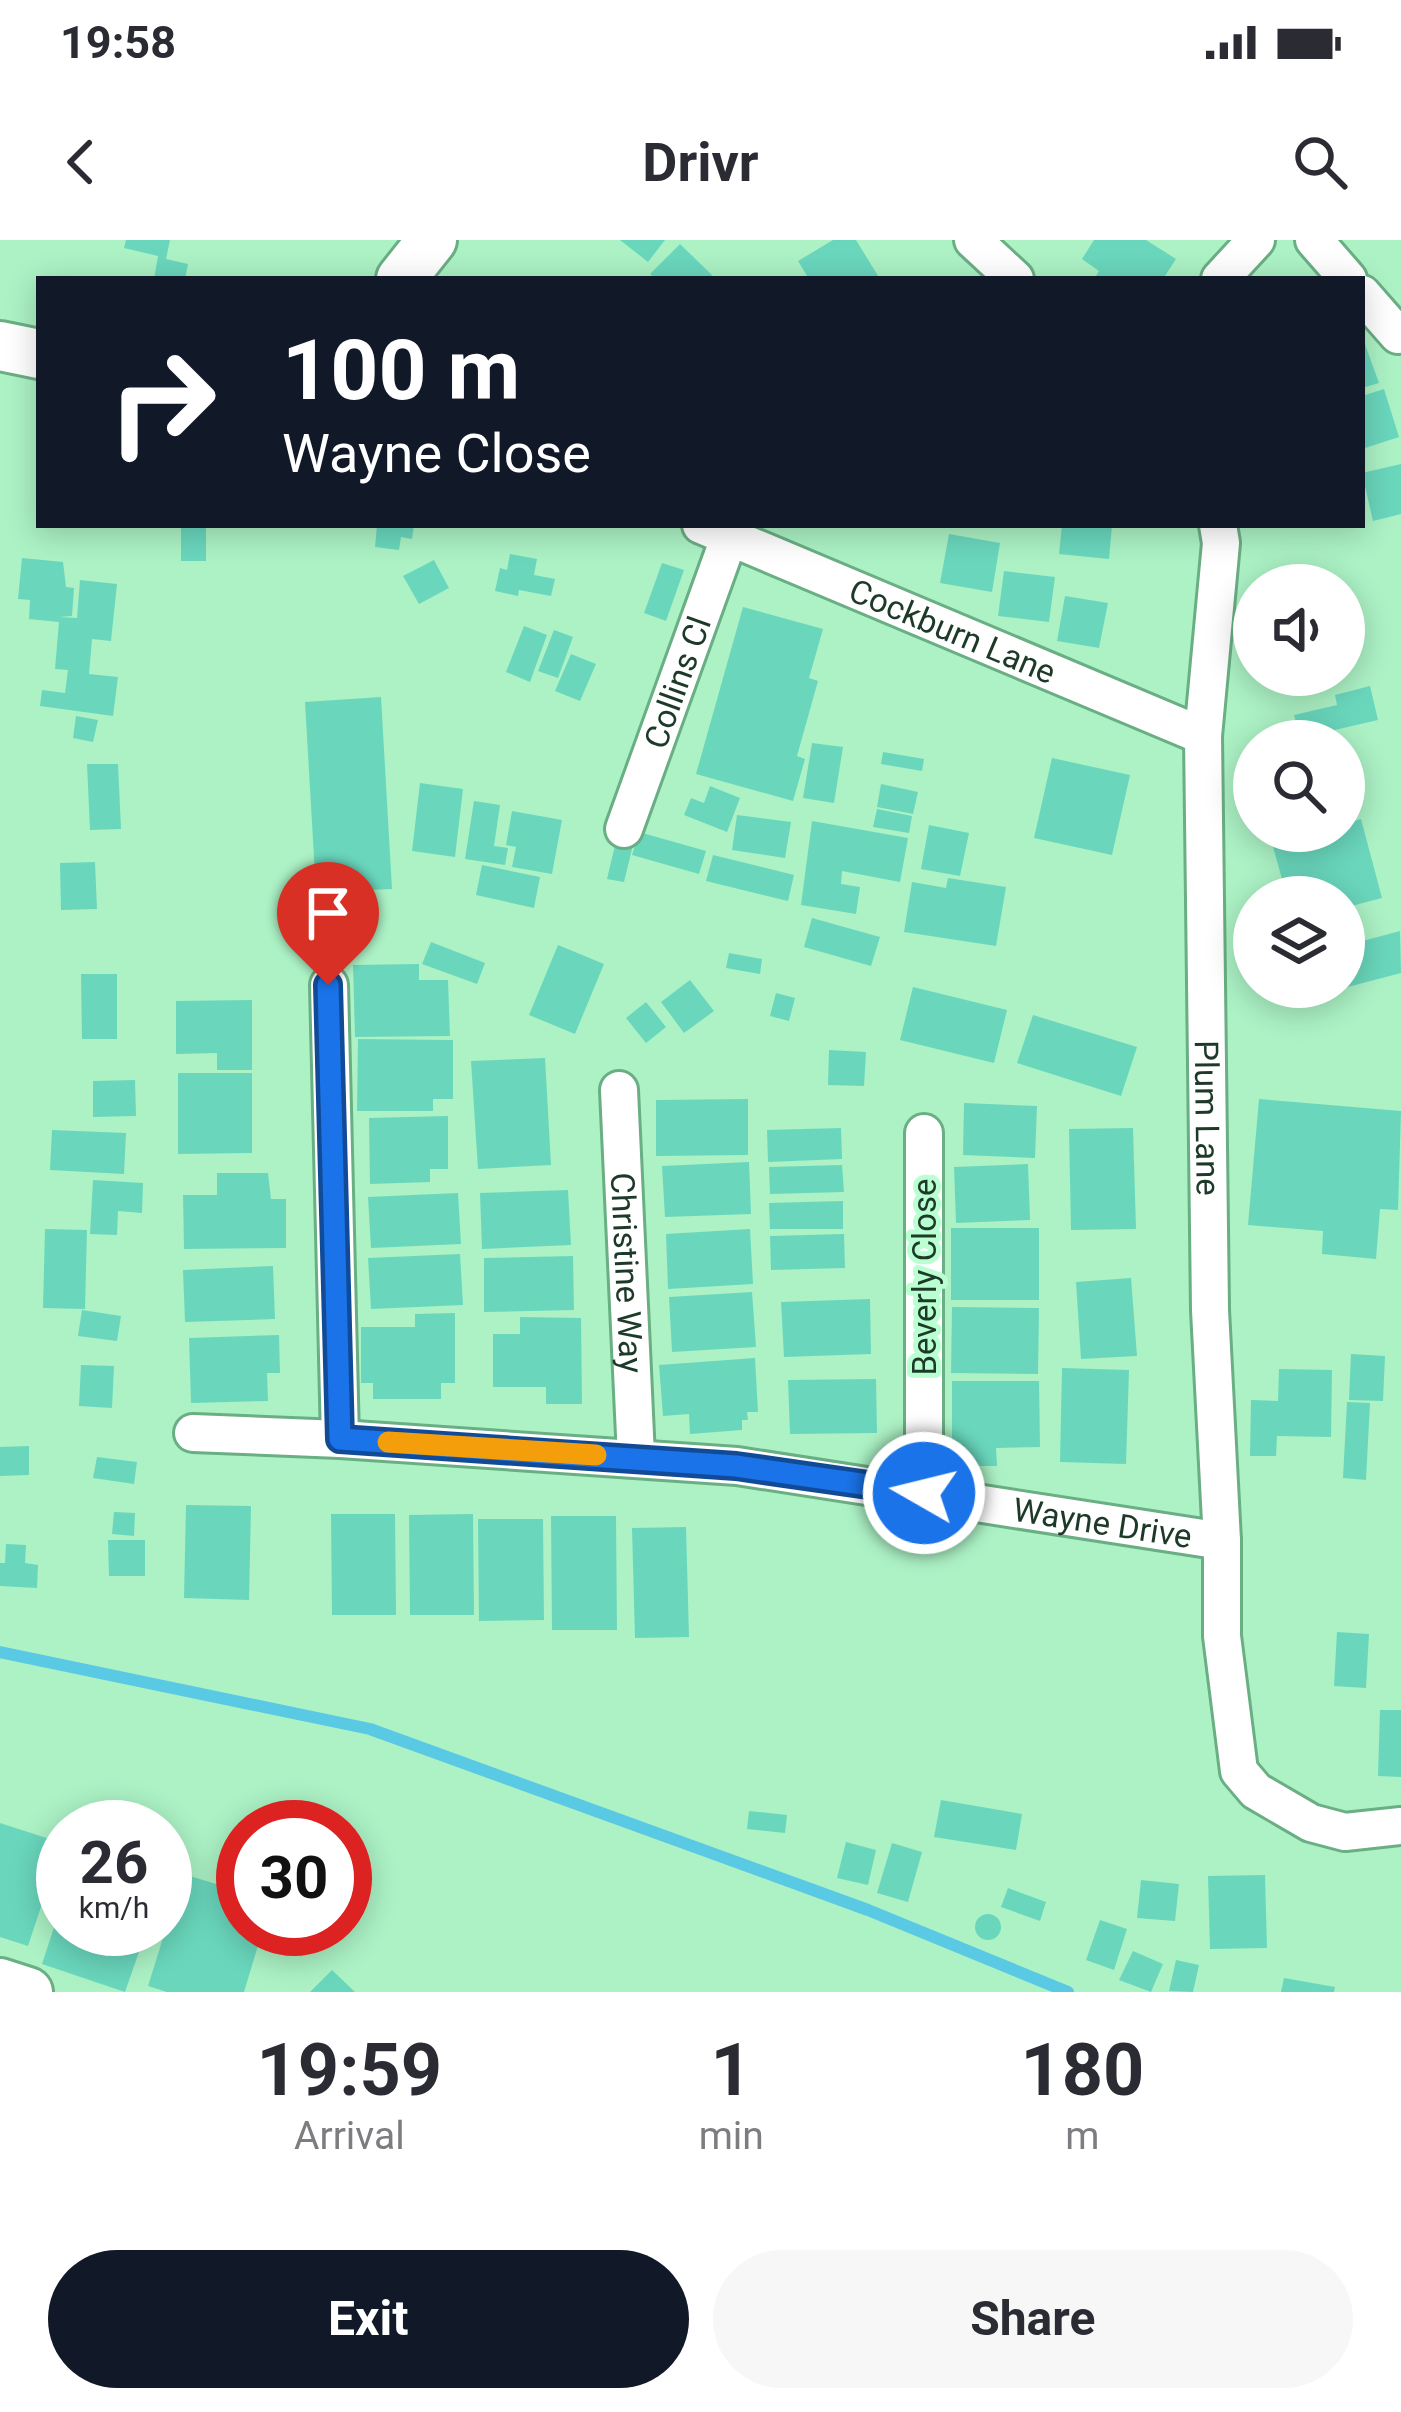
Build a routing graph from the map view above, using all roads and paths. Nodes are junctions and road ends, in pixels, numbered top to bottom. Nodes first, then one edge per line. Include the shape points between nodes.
1 (432, 240) edge
2 (973, 240) edge
3 (1256, 240) edge
4 (1314, 240) edge
5 (403, 276) edge
6 (1012, 276) edge
7 (1223, 276) edge
8 (1345, 276) edge
9 (1365, 297) edge
10 (1398, 335) edge
11 (0, 346) edge
12 (36, 353) edge
13 (1218, 528) edge
14 (715, 531) edge
15 (1203, 736) junction
16 (624, 829) dead end
17 (328, 985) dead end
18 (619, 1090) dead end
19 (924, 1133) dead end
20 (193, 1433) dead end
21 (340, 1439) junction
22 (636, 1457) junction
23 (924, 1493) junction
24 (1222, 1541) junction
25 (1401, 1826) edge
26 (0, 1983) edge
27 (28, 1992) edge

1 - 5 street
2 - 6 street
3 - 7 street
4 - 8 street
9 - 10 street
11 - 12 street
13 - 15 street, Plum Lane
14 - 15 street, Cockburn Lane
14 - 16 street, Collins Cl
15 - 24 street, Plum Lane via 1210,1310
17 - 21 street
18 - 22 street, Christine Way
19 - 23 street, Beverly Close
20 - 21 street, Wayne Drive
21 - 22 street, Wayne Drive
22 - 23 street, Wayne Drive
23 - 24 street, Wayne Drive
24 - 25 street, Plum Lane via 1222,1636 1239,1771 1256,1791 1312,1823 1346,1832
26 - 27 street

